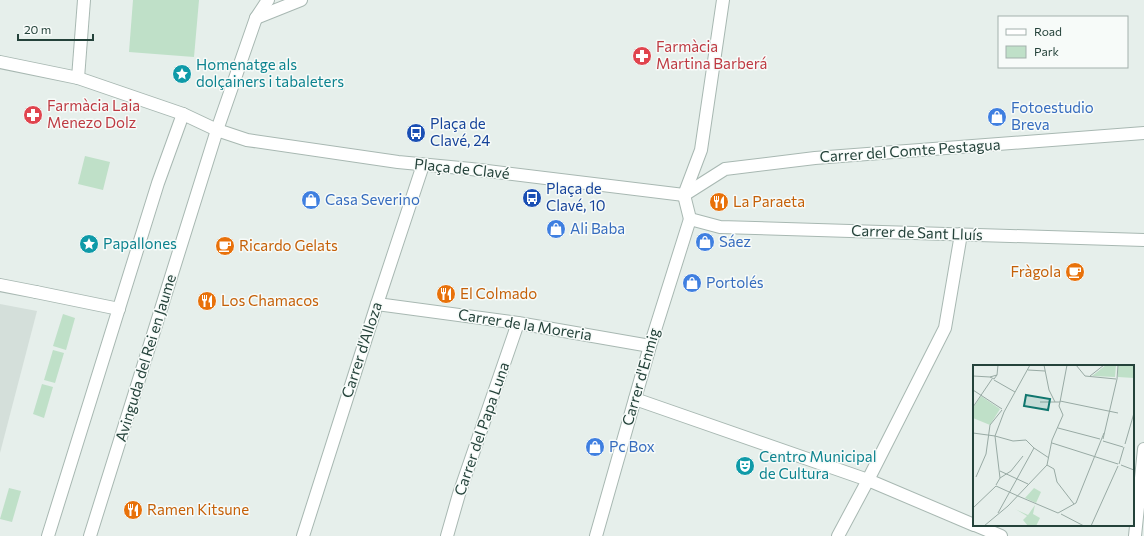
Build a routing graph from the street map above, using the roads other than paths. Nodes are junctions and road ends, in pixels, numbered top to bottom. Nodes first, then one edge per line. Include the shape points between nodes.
1 (84, 0) edge
2 (268, 0) edge
3 (301, 0) edge
4 (723, 0) edge
5 (256, 18) junction
6 (0, 62) edge
7 (78, 78) junction
8 (183, 114) junction
9 (217, 130) junction
10 (1144, 133) edge
11 (423, 165) junction
12 (684, 195) junction
13 (690, 219) junction
14 (961, 234) junction
15 (1144, 240) edge
16 (0, 285) edge
17 (377, 304) junction
18 (119, 309) junction
19 (518, 323) junction
20 (650, 346) junction
21 (635, 399) junction
22 (1144, 449) edge
23 (868, 480) junction
24 (973, 525) edge
25 (976, 526) edge
26 (48, 536) edge
27 (90, 536) edge
28 (303, 536) edge
29 (448, 536) edge
30 (596, 536) edge
31 (838, 536) edge
32 (1001, 536) edge
33 (1135, 536) edge

1 - 7 street
2 - 5 street, Avinguda del Rei en Jaume
3 - 5 street
4 - 12 street via 701,150
5 - 9 street, Avinguda del Rei en Jaume
6 - 7 street, Plaça de Clavé
7 - 8 street, Plaça de Clavé
8 - 9 street, Plaça de Clavé
8 - 18 street via 168,153
9 - 11 street, Plaça de Clavé via 247,140
9 - 27 street, Avinguda del Rei en Jaume
10 - 12 street, Carrer del Comte Pestagua via 815,158 726,169
11 - 12 street, Plaça de Clavé
11 - 17 street, Carrer d'Alloza
12 - 13 street
13 - 14 street, Carrer de Sant Lluís via 720,226
13 - 20 street, Carrer d'Enmig
14 - 15 street, Carrer de Sant Lluís
14 - 23 street via 945,328
16 - 18 street
17 - 19 street, Carrer de la Moreria
17 - 28 street, Carrer d'Alloza
18 - 26 street
19 - 20 street, Carrer de la Moreria
19 - 29 street, Carrer del Papa Luna via 459,494
20 - 21 street, Carrer d'Enmig
21 - 23 street
21 - 30 street, Carrer d'Enmig
22 - 33 street
23 - 24 street
23 - 31 street
25 - 32 street

